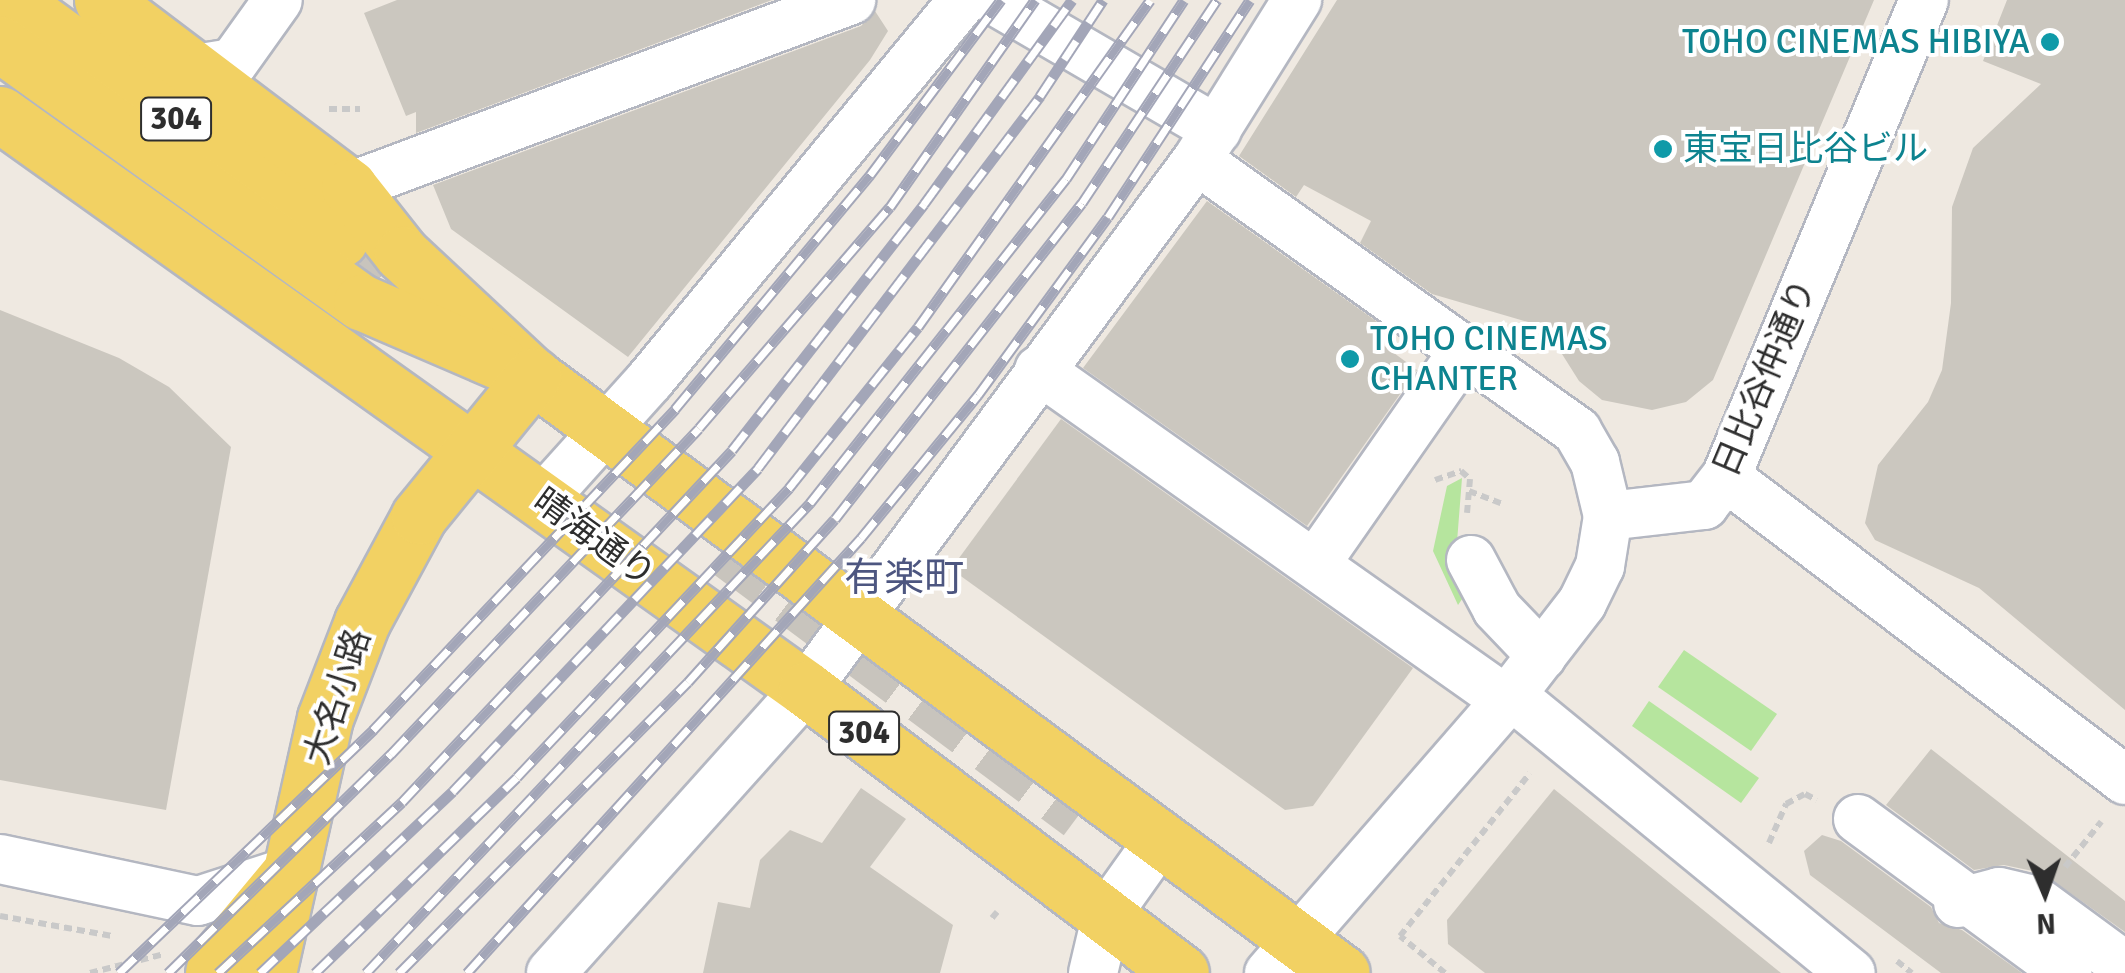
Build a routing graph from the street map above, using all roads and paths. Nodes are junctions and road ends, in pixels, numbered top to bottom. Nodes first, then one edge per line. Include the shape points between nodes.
1 (11, 0) edge
2 (102, 0) edge
3 (278, 0) edge
4 (851, 0) edge
5 (962, 0) edge
6 (994, 0) edge
7 (1297, 0) edge
8 (1924, 0) edge
9 (0, 44) edge
10 (195, 69) junction
11 (0, 114) edge
12 (1206, 145) junction
13 (344, 213) junction
14 (1464, 351) junction
15 (1039, 370) junction
16 (533, 376) junction
17 (606, 432) junction
18 (472, 449) junction
19 (1726, 478) junction
20 (1424, 483) dead end
21 (1470, 491) junction
22 (542, 500) junction
23 (1501, 503) dead end
24 (1608, 516) junction
25 (1468, 540) joint
26 (1316, 563) junction
27 (856, 614) junction
28 (1542, 656) junction
29 (806, 690) junction
30 (1509, 698) junction
31 (1540, 760) dead end
32 (2125, 780) edge
33 (1805, 794) dead end
34 (1858, 819) dead end
35 (1161, 838) junction
36 (0, 859) edge
37 (1767, 859) dead end
38 (292, 871) junction
39 (1948, 906) dead end
40 (1107, 914) junction
41 (0, 916) edge
42 (130, 940) dead end
43 (148, 943) dead end
44 (166, 946) dead end
45 (1284, 956) edge
46 (2071, 960) edge
47 (199, 961) edge
48 (2125, 966) edge
49 (90, 973) edge
50 (268, 973) edge
51 (307, 973) edge
52 (551, 973) edge
53 (1093, 973) edge
54 (1180, 973) edge
55 (1342, 973) edge
56 (1445, 973) edge
57 (1851, 973) edge

1 - 13 main road, 304
2 - 10 main road, 304
3 - 10 street via 233,64
4 - 13 street
5 - 17 street
6 - 12 street
7 - 12 street
8 - 19 street, 日比谷仲通り
9 - 16 main road, 304 via 361,302
10 - 13 main road, 304
11 - 18 main road, 晴海通り / 304
12 - 14 street
12 - 15 street
13 - 16 main road, 304 via 402,254
14 - 24 street via 1577,431 1596,462
14 - 26 street
15 - 26 street
15 - 27 street
16 - 17 main road, 304
16 - 18 main road, 大名小路
17 - 22 street
17 - 27 main road, 304
18 - 22 main road, 晴海通り / 304
18 - 38 main road, 大名小路 via 400,545 362,622 325,718
19 - 24 street, 日比谷仲通り via 1704,505
19 - 32 street
20 - 21 path via 1462,471
21 - 23 path
21 - 25 path
22 - 29 main road, 晴海通り / 304
24 - 28 street via 1600,566
25 - 28 street via 1497,609
26 - 30 street
27 - 29 street
27 - 35 main road, 304
28 - 30 street
29 - 40 main road, 晴海通り / 304
29 - 52 street
30 - 45 street
30 - 57 street
31 - 56 path via 1400,936
33 - 37 path via 1786,804 1772,828
34 - 46 street
35 - 40 street
35 - 45 main road, 304
36 - 38 street via 198,901
38 - 47 main road
38 - 50 main road, 大名小路
38 - 51 main road
39 - 46 street via 1999,892 2035,900
40 - 53 street
40 - 54 main road, 晴海通り / 304
41 - 42 path
43 - 44 path
45 - 55 main road, 304
46 - 48 street
47 - 49 path

